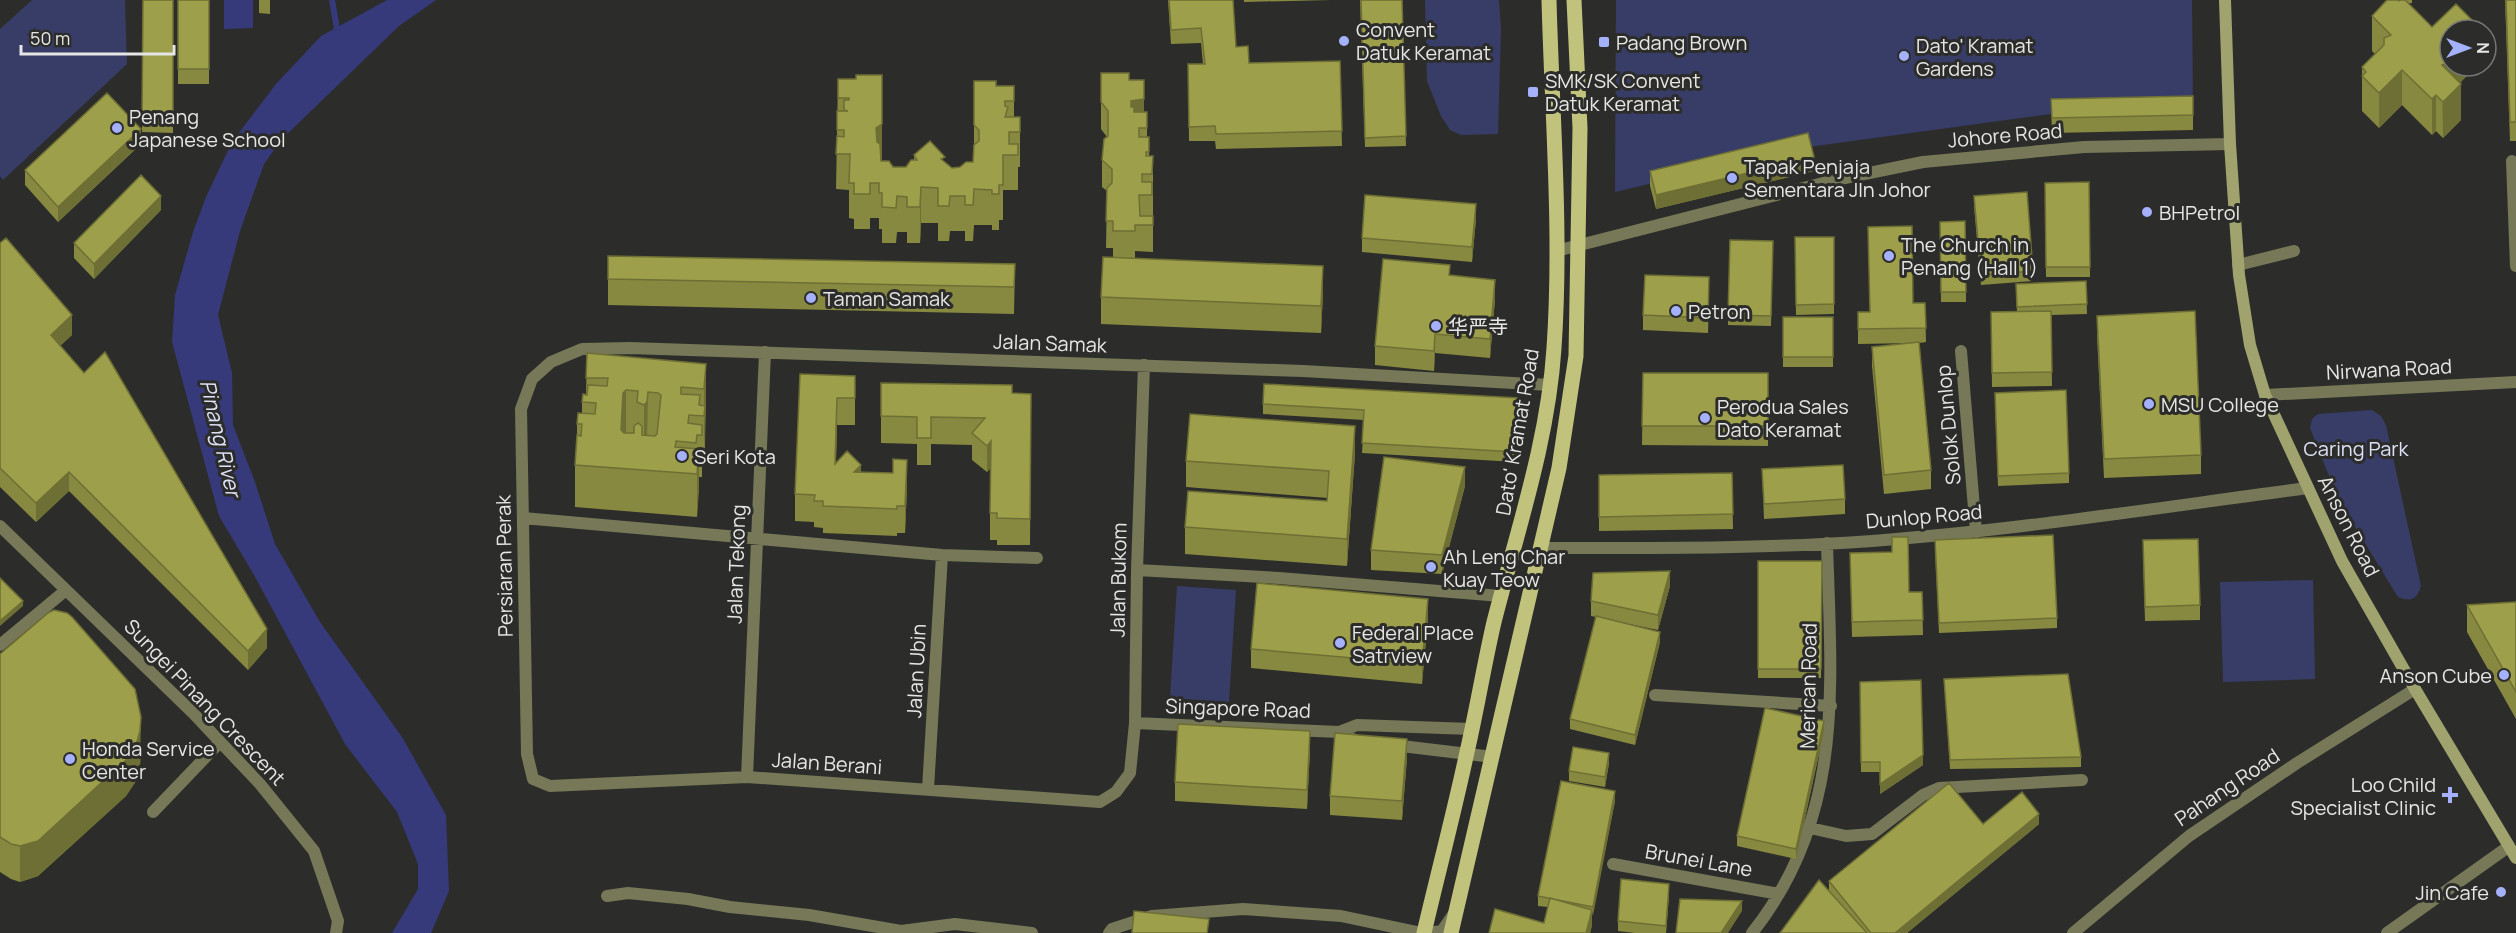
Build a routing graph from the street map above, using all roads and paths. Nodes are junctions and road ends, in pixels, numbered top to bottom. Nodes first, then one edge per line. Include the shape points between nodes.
1 (1549, 0) edge
2 (1574, 0) edge
3 (2225, 0) edge
4 (2230, 144) junction
5 (2512, 161) dead end
6 (1578, 246) junction
7 (1556, 251) junction
8 (2294, 251) dead end
9 (2238, 265) junction
10 (2516, 266) edge
11 (1961, 351) dead end
12 (765, 352) junction
13 (551, 362) joint
14 (1144, 365) junction
15 (2516, 382) edge
16 (1550, 385) junction
17 (2265, 395) junction
18 (2308, 488) junction
19 (523, 518) junction
20 (0, 526) edge
21 (1976, 532) junction
22 (756, 537) junction
23 (1827, 543) junction
24 (1542, 548) junction
25 (942, 555) junction
26 (1037, 558) dead end
27 (1137, 570) junction
28 (66, 590) junction
29 (1501, 596) junction
30 (0, 645) edge
31 (2415, 689) junction
32 (1655, 695) dead end
33 (1831, 706) junction
34 (1135, 723) junction
35 (1472, 729) junction
36 (1339, 732) junction
37 (220, 742) junction
38 (1467, 753) junction
39 (1493, 757) junction
40 (747, 777) junction
41 (533, 779) joint
42 (2082, 780) dead end
43 (928, 789) junction
44 (1116, 792) joint
45 (153, 812) dead end
46 (1810, 828) junction
47 (2508, 847) junction
48 (2516, 858) edge
49 (1613, 864) dead end
50 (1779, 894) junction
51 (607, 896) dead end
52 (1456, 912) junction
53 (336, 933) edge
54 (1032, 933) edge
55 (1109, 933) edge
56 (1425, 933) edge
57 (1451, 933) edge
58 (1752, 933) edge
59 (2073, 933) edge
60 (2387, 933) edge

1 - 7 main road, Dato' Kramat Road
2 - 6 main road via 1580,128
3 - 4 main road, Anson Road
4 - 6 street, Johore Road via 2084,147 1923,162 1835,180
4 - 9 main road, Anson Road
5 - 10 street
6 - 7 street, Johore Road
6 - 24 main road via 1576,356 1560,468
7 - 16 main road, Dato' Kramat Road
8 - 9 street
9 - 17 main road, Anson Road via 2250,345
11 - 21 street, Solok Dunlop
12 - 13 street, Jalan Samak via 582,349
12 - 14 street, Jalan Samak
12 - 22 street, Jalan Tekong
13 - 19 street, Persiaran Perak via 532,379 521,409
14 - 16 street, Jalan Samak
14 - 27 street, Jalan Bukom
15 - 17 street, Nirwana Road
16 - 29 main road, Dato' Kramat Road via 1529,498
17 - 18 main road, Anson Road
18 - 21 street, Dunlop Road
18 - 31 main road, Anson Road via 2342,561
19 - 22 street
19 - 41 street, Persiaran Perak via 527,754
20 - 28 street, Sungei Pinang Crescent
21 - 23 street, Dunlop Road
22 - 25 street
22 - 40 street, Jalan Tekong
23 - 24 street, Dunlop Road
23 - 33 street, Merican Road
24 - 39 main road
25 - 26 street
25 - 43 street, Jalan Ubin
27 - 29 street
27 - 34 street, Jalan Bukom
28 - 30 street
28 - 37 street, Sungei Pinang Crescent
29 - 35 main road, Dato' Kramat Road
31 - 47 main road, Anson Road
31 - 59 street, Pahang Road via 2188,836
32 - 33 street
33 - 46 street, Merican Road via 1825,771
34 - 36 street, Singapore Road
34 - 44 street, Jalan Bukom via 1130,773
35 - 36 street, Singapore Road via 1357,725
35 - 38 main road, Dato' Kramat Road
36 - 38 street, Singapore Road via 1357,741
37 - 45 street
37 - 53 street, Sungei Pinang Crescent via 314,851 338,921
38 - 39 street, Singapore Road
38 - 56 main road, Dato' Kramat Road
39 - 52 main road
40 - 41 street, Jalan Berani via 550,786
40 - 43 street, Jalan Berani
42 - 46 street via 1932,790 1872,834 1846,836
43 - 44 street, Jalan Berani via 1100,802
46 - 50 street, Merican Road
47 - 48 main road, Anson Road
47 - 60 street
49 - 50 street, Brunei Lane
50 - 58 street, Merican Road
51 - 54 street via 628,893 688,899 901,931 955,924
52 - 56 street via 1442,931
52 - 57 main road
55 - 56 street via 1152,916 1243,909 1341,916

